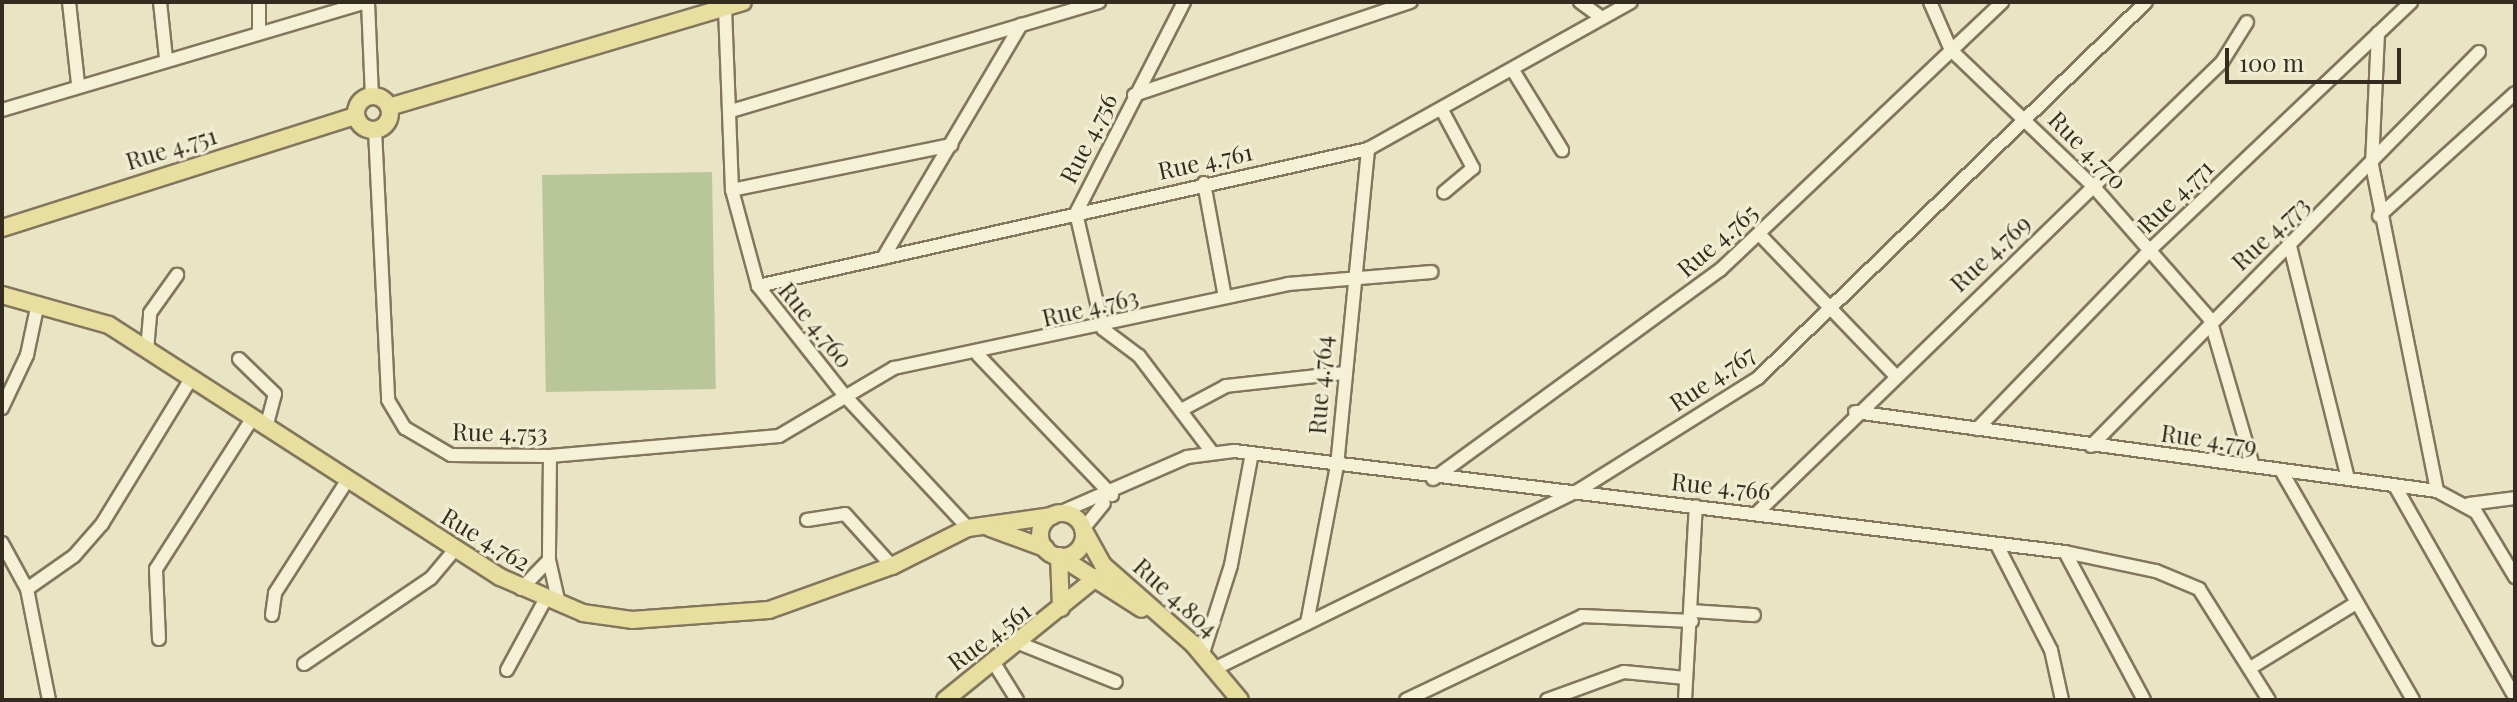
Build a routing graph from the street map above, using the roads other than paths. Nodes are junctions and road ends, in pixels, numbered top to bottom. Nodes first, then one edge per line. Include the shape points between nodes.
1 (69, 2) edge
2 (160, 2) edge
3 (259, 2) edge
4 (368, 2) edge
5 (743, 2) edge
6 (1099, 2) edge
7 (1184, 2) edge
8 (1411, 2) edge
9 (1580, 2) edge
10 (1631, 2) edge
11 (1930, 2) edge
12 (2002, 2) edge
13 (2146, 2) edge
14 (2411, 2) edge
15 (725, 8) junction
16 (1602, 18) junction
17 (2247, 22) dead end
18 (1021, 25) junction
19 (259, 30) junction
20 (2378, 33) junction
21 (1951, 50) junction
22 (2479, 52) dead end
23 (166, 58) junction
24 (1514, 72) junction
25 (78, 84) junction
26 (2515, 93) edge
27 (1134, 95) junction
28 (372, 96) junction
29 (389, 107) junction
30 (2, 110) edge
31 (1442, 110) junction
32 (731, 111) junction
33 (356, 116) junction
34 (2029, 123) junction
35 (375, 130) junction
36 (951, 145) junction
37 (1368, 149) junction
38 (1562, 150) dead end
39 (2372, 165) junction
40 (1204, 183) junction
41 (2094, 187) junction
42 (732, 190) junction
43 (1444, 192) dead end
44 (1076, 213) junction
45 (2379, 216) junction
46 (2, 228) edge
47 (1760, 235) junction
48 (2290, 246) junction
49 (2150, 250) junction
50 (883, 258) junction
51 (1432, 272) dead end
52 (1351, 273) junction
53 (177, 275) dead end
54 (758, 286) junction
55 (2, 295) edge
56 (1225, 297) junction
57 (38, 303) junction
58 (1833, 310) junction
59 (2210, 319) junction
60 (1103, 329) junction
61 (147, 350) junction
62 (978, 355) junction
63 (239, 359) dead end
64 (1343, 373) junction
65 (1893, 373) junction
66 (191, 379) junction
67 (845, 396) junction
68 (2, 408) edge
69 (1183, 409) junction
70 (1855, 412) junction
71 (259, 424) junction
72 (1977, 429) junction
73 (2091, 446) junction
74 (1211, 451) junction
75 (1252, 453) junction
76 (550, 456) junction
77 (1337, 466) junction
78 (2253, 466) junction
79 (2282, 472) junction
80 (1433, 479) junction
81 (2348, 479) junction
82 (347, 481) junction
83 (2395, 486) junction
84 (1581, 489) junction
85 (2437, 491) junction
86 (1112, 495) junction
87 (2515, 498) edge
88 (2469, 504) junction
89 (1696, 506) junction
90 (1758, 512) junction
91 (1055, 514) junction
92 (807, 520) dead end
93 (989, 527) junction
94 (968, 528) junction
95 (1083, 529) junction
96 (2, 543) edge
97 (1997, 545) junction
98 (455, 549) junction
99 (1052, 552) junction
100 (2065, 552) junction
101 (549, 560) junction
102 (14, 565) junction
103 (892, 566) junction
104 (2, 574) edge
105 (1097, 577) junction
106 (2515, 577) edge
107 (27, 589) junction
108 (521, 589) junction
109 (552, 602) junction
110 (2356, 603) junction
111 (1061, 608) junction
112 (272, 615) dead end
113 (1754, 615) dead end
114 (1692, 616) junction
115 (1307, 623) junction
116 (159, 639) dead end
117 (1021, 644) junction
118 (1203, 653) junction
119 (994, 663) junction
120 (304, 664) dead end
121 (2252, 667) junction
122 (1216, 668) junction
123 (507, 670) dead end
124 (1686, 678) junction
125 (1116, 682) dead end
126 (2515, 697) edge
127 (49, 700) edge
128 (945, 700) edge
129 (1017, 700) edge
130 (1226, 700) edge
131 (1240, 700) edge
132 (1406, 700) edge
133 (1547, 700) edge
134 (1685, 700) edge
135 (2062, 700) edge
136 (2144, 700) edge
137 (2269, 700) edge
138 (2413, 700) edge

1 - 25 street
2 - 23 street
3 - 19 street
4 - 19 street
4 - 28 street
5 - 15 main road
6 - 18 street
7 - 27 street, Rue 4.756
8 - 27 street
9 - 16 street
10 - 16 street, Rue 4.761
11 - 21 street
12 - 21 street, Rue 4.765
13 - 34 street, Rue 4.767
14 - 20 street, Rue 4.771
15 - 29 main road
15 - 32 street, Rue 4.760
16 - 24 street, Rue 4.761
17 - 41 street, Rue 4.769 via 2222,62
18 - 32 street
18 - 36 street
19 - 23 street
20 - 39 street
20 - 49 street, Rue 4.771
21 - 34 street, Rue 4.770
21 - 47 street, Rue 4.765
22 - 39 street, Rue 4.773
23 - 25 street
24 - 31 street, Rue 4.761
24 - 38 street
25 - 30 street
26 - 45 street
27 - 44 street, Rue 4.756
28 - 29 main road
28 - 33 main road via 359,102
29 - 35 main road via 386,125
31 - 37 street, Rue 4.761
31 - 43 street via 1473,168
32 - 42 street, Rue 4.760
33 - 35 main road
33 - 46 main road, Rue 4.751
34 - 41 street, Rue 4.770
34 - 58 street, Rue 4.767
35 - 76 street, Rue 4.753 via 388,400 405,428 438,453
36 - 42 street
36 - 50 street
37 - 40 street, Rue 4.761
37 - 52 street, Rue 4.764
39 - 45 street
39 - 48 street, Rue 4.773
40 - 44 street, Rue 4.761
40 - 56 street
41 - 49 street, Rue 4.770
41 - 65 street, Rue 4.769
42 - 54 street, Rue 4.760
44 - 50 street, Rue 4.761
44 - 60 street, Rue 4.756
45 - 85 street
47 - 58 street
47 - 80 street, Rue 4.765 via 1653,322
48 - 59 street, Rue 4.773
48 - 81 street
49 - 59 street, Rue 4.770
49 - 72 street, Rue 4.771
50 - 54 street, Rue 4.761
51 - 52 street, Rue 4.763
52 - 56 street, Rue 4.763
52 - 64 street, Rue 4.764
53 - 61 street via 150,313
54 - 67 street, Rue 4.760
55 - 57 main road, Rue 4.762
56 - 60 street, Rue 4.763
57 - 61 main road, Rue 4.762 via 90,316
57 - 68 street via 27,355
58 - 65 street
58 - 84 street, Rue 4.767 via 1758,378
59 - 73 street, Rue 4.773
59 - 78 street, Rue 4.770
60 - 62 street, Rue 4.763
60 - 69 street via 1139,356
61 - 66 main road, Rue 4.762
62 - 67 street, Rue 4.763 via 894,368
62 - 86 street
63 - 71 street via 275,394
64 - 69 street via 1226,386
64 - 77 street, Rue 4.764
65 - 70 street, Rue 4.769
66 - 71 main road, Rue 4.762
66 - 107 street via 96,533
67 - 76 street, Rue 4.753 via 779,436
67 - 94 street, Rue 4.760
69 - 74 street
70 - 72 street, Rue 4.779
70 - 90 street, Rue 4.769
71 - 82 main road, Rue 4.762
71 - 116 street via 156,569
72 - 73 street, Rue 4.779
73 - 78 street, Rue 4.779
74 - 75 street, Rue 4.766
74 - 86 street, Rue 4.766
75 - 77 street, Rue 4.766
75 - 118 street via 1231,565
76 - 101 street
77 - 80 street, Rue 4.766
77 - 115 street, Rue 4.764
78 - 79 street, Rue 4.779
79 - 81 street, Rue 4.779
79 - 110 street
80 - 84 street, Rue 4.766
81 - 83 street, Rue 4.779
82 - 98 main road, Rue 4.762
82 - 112 street via 275,593
83 - 85 street, Rue 4.779
83 - 126 street
84 - 89 street, Rue 4.766
84 - 115 street, Rue 4.767
85 - 88 street, Rue 4.779
86 - 91 street, Rue 4.766
86 - 95 street, Rue 4.766
87 - 88 street
88 - 106 street
89 - 90 street, Rue 4.766
89 - 114 street
90 - 97 street, Rue 4.766
91 - 93 main road, Rue 4.762
91 - 95 main road
91 - 99 main road, Rue 4.561 via 1041,530
92 - 103 street via 845,514
93 - 94 main road, Rue 4.762
93 - 99 main road
94 - 103 main road, Rue 4.762
95 - 99 main road via 1078,549
95 - 118 main road, Rue 4.804 via 1103,565
96 - 102 street
97 - 100 street, Rue 4.766
97 - 135 street via 2051,650
98 - 108 main road, Rue 4.762
98 - 120 street via 431,578
99 - 105 main road
99 - 111 main road, Rue 4.561
100 - 121 street, Rue 4.766 via 2156,571 2199,589
100 - 136 street
101 - 108 street
101 - 109 street
102 - 104 street
102 - 107 street
103 - 109 main road, Rue 4.762 via 769,610 632,620
105 - 111 main road, Rue 4.561
105 - 130 main road via 1169,634
107 - 127 street
108 - 109 main road, Rue 4.762
109 - 123 street
110 - 121 street
110 - 138 street
111 - 117 main road, Rue 4.561
113 - 114 street
114 - 124 street
114 - 132 street via 1582,616
115 - 122 street, Rue 4.767
117 - 119 main road, Rue 4.561
117 - 125 street
118 - 122 main road, Rue 4.804
119 - 128 main road, Rue 4.561
119 - 129 street
121 - 137 street, Rue 4.766
122 - 131 main road, Rue 4.804
124 - 133 street via 1624,672
124 - 134 street

